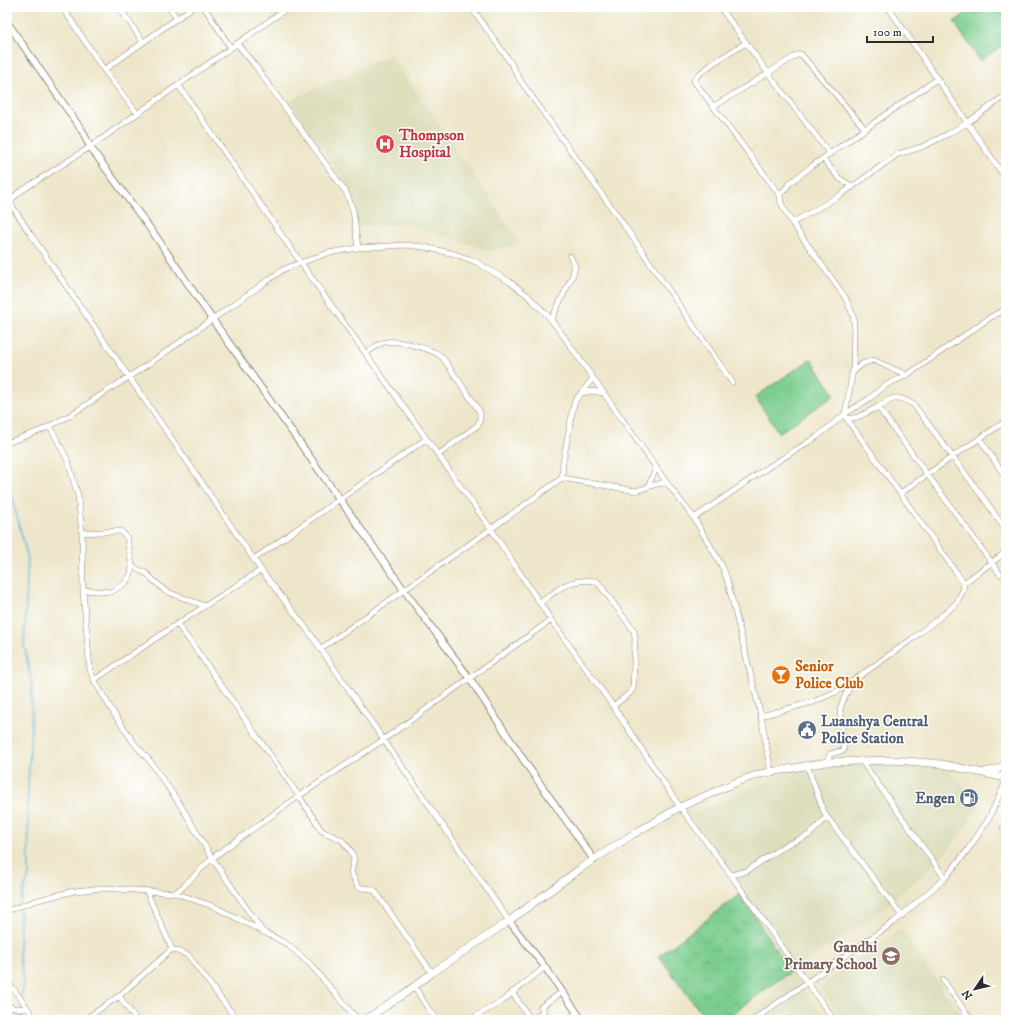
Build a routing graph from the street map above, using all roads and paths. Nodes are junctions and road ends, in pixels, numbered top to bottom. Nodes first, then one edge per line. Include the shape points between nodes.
1 (62, 7) edge
2 (119, 7) edge
3 (169, 7) edge
4 (193, 7) edge
5 (204, 7) edge
6 (289, 7) edge
7 (471, 7) edge
8 (720, 7) edge
9 (888, 7) edge
10 (178, 19) junction
11 (7, 22) edge
12 (143, 42) junction
13 (746, 43) junction
14 (237, 44) junction
15 (230, 48) junction
16 (104, 70) junction
17 (768, 73) junction
18 (937, 79) junction
19 (175, 87) junction
20 (1006, 95) edge
21 (713, 107) junction
22 (137, 113) junction
23 (967, 123) junction
24 (864, 129) junction
25 (90, 147) junction
26 (830, 154) junction
27 (823, 159) junction
28 (1006, 179) edge
29 (853, 187) junction
30 (780, 195) junction
31 (792, 223) junction
32 (358, 248) junction
33 (570, 256) dead end
34 (301, 263) junction
35 (1006, 309) edge
36 (212, 319) junction
37 (551, 320) junction
38 (366, 353) junction
39 (852, 373) junction
40 (907, 375) junction
41 (129, 376) junction
42 (593, 378) junction
43 (732, 382) dead end
44 (582, 393) junction
45 (604, 393) junction
46 (878, 407) junction
47 (846, 416) junction
48 (1006, 423) edge
49 (50, 426) junction
50 (426, 439) junction
51 (980, 439) junction
52 (7, 443) edge
53 (438, 455) junction
54 (952, 456) junction
55 (656, 468) junction
56 (927, 474) junction
57 (562, 478) junction
58 (1006, 478) edge
59 (667, 484) junction
60 (648, 487) junction
61 (901, 493) junction
62 (340, 499) junction
63 (694, 518) junction
64 (491, 530) junction
65 (1006, 531) edge
66 (82, 533) junction
67 (1006, 552) edge
68 (254, 559) junction
69 (991, 563) junction
70 (132, 566) junction
71 (261, 570) junction
72 (1000, 574) dead end
73 (964, 583) junction
74 (83, 590) junction
75 (404, 590) junction
76 (540, 603) junction
77 (205, 606) junction
78 (551, 620) junction
79 (177, 624) junction
80 (320, 649) junction
81 (470, 679) junction
82 (854, 679) junction
83 (94, 680) junction
84 (613, 706) junction
85 (761, 716) junction
86 (383, 740) junction
87 (861, 760) junction
88 (827, 762) junction
89 (1006, 764) edge
90 (807, 765) junction
91 (981, 772) junction
92 (771, 773) junction
93 (1006, 780) edge
94 (299, 796) junction
95 (680, 807) junction
96 (827, 817) junction
97 (212, 858) junction
98 (594, 860) junction
99 (731, 875) junction
100 (945, 878) junction
101 (146, 890) junction
102 (175, 893) junction
103 (7, 911) edge
104 (902, 916) junction
105 (509, 921) junction
106 (263, 932) junction
107 (172, 949) junction
108 (545, 967) junction
109 (432, 973) junction
110 (7, 980) edge
111 (943, 980) dead end
112 (807, 983) junction
113 (414, 986) junction
114 (512, 992) junction
115 (562, 992) junction
116 (119, 996) junction
117 (7, 1005) edge
118 (28, 1009) junction
119 (577, 1013) junction
120 (36, 1020) edge
121 (84, 1020) edge
122 (136, 1020) edge
123 (237, 1020) edge
124 (358, 1020) edge
125 (365, 1020) edge
126 (438, 1020) edge
127 (469, 1020) edge
128 (531, 1020) edge
129 (566, 1020) edge
130 (582, 1020) edge
131 (754, 1020) edge
132 (834, 1020) edge
133 (971, 1020) edge

1 - 16 street
2 - 12 street
3 - 10 street
4 - 10 street
5 - 15 street
6 - 14 street
7 - 43 street
8 - 13 street
9 - 18 street
10 - 12 street
11 - 25 street via 83,132
12 - 16 street
13 - 17 street
13 - 21 street via 714,63 694,80
14 - 15 street
14 - 32 street via 346,192 353,210
15 - 19 street
16 - 22 street
17 - 21 street
17 - 24 street via 801,54
17 - 26 street
18 - 23 street
18 - 24 street
19 - 22 street
19 - 34 street via 179,86
20 - 23 street
21 - 30 street
22 - 25 street
23 - 28 street
23 - 29 street via 931,143 898,154
24 - 26 street
25 - 36 street via 157,238
25 - 41 street via 21,191 11,204
26 - 27 street
27 - 29 street via 839,178
27 - 30 street via 794,180
29 - 31 street
30 - 31 street via 781,203
31 - 39 street via 850,307 854,324
32 - 34 street via 328,253
32 - 37 street via 405,245 424,247 476,262 527,295
33 - 37 street via 575,266 572,277
34 - 36 street via 284,269
34 - 38 street
35 - 40 street
36 - 41 street
36 - 62 street
37 - 42 street
38 - 50 street
38 - 53 street via 383,343 390,342 414,346 439,354 443,358 480,412 480,419 478,425
39 - 40 street via 862,364 873,360
39 - 47 street
40 - 47 street via 886,385
41 - 49 street
41 - 68 street
42 - 44 street
42 - 45 street
44 - 45 street via 591,390
44 - 57 street via 575,401 570,418
45 - 55 street
46 - 47 street via 858,417
46 - 54 street via 895,397 903,398 914,405
46 - 56 street
47 - 61 street
47 - 63 street
48 - 51 street
49 - 52 street
49 - 66 street via 68,461 78,496
50 - 53 street
50 - 62 street
51 - 54 street
51 - 58 street
53 - 64 street
54 - 56 street
54 - 65 street
55 - 59 street
55 - 60 street
56 - 61 street
56 - 69 street
57 - 60 street via 636,491
57 - 64 street
59 - 60 street
59 - 63 street
61 - 73 street
62 - 68 street
62 - 75 street
63 - 85 street via 719,560 727,579
64 - 75 street
64 - 76 street
66 - 70 street via 121,531 127,538
66 - 74 street
67 - 69 street
68 - 71 street
69 - 72 street
69 - 73 street
70 - 74 street via 127,581 111,592
70 - 77 street via 147,574 165,591
71 - 77 street
71 - 80 street
73 - 82 street via 957,602 949,610
74 - 83 street via 89,666
75 - 80 street
75 - 81 street
76 - 78 street
76 - 84 street via 568,584 584,580 597,581 634,631 636,638 632,689
77 - 79 street
78 - 81 street
78 - 84 street
79 - 83 street
79 - 94 street
80 - 86 street
81 - 86 street
81 - 98 street
82 - 85 street via 822,699
82 - 88 street via 840,709 844,750 830,754
83 - 97 street via 134,743 150,761 181,806
84 - 95 street
85 - 92 street
86 - 94 street
86 - 105 street
87 - 88 main road
87 - 91 main road via 916,761
87 - 100 street
88 - 90 main road
89 - 91 main road
90 - 92 main road
90 - 96 street
91 - 93 main road
92 - 95 main road via 739,781
93 - 100 street via 988,820
94 - 97 street
94 - 109 street via 322,831 337,837 351,851 354,859 351,872 358,887 371,888 375,891
95 - 98 main road
95 - 99 street
96 - 99 street via 809,835 784,846 747,871
96 - 104 street
97 - 102 street
97 - 106 street
98 - 105 main road
99 - 112 street
100 - 104 street
101 - 102 street
101 - 103 street via 104,888 74,891
101 - 107 street
102 - 106 street via 215,907
104 - 112 street
105 - 108 street
105 - 109 main road
106 - 124 street via 287,944 310,964
107 - 116 street
107 - 123 street via 188,955
108 - 114 street
108 - 115 street
109 - 113 main road
110 - 118 street
111 - 133 street
112 - 131 street
112 - 132 street
113 - 125 main road
113 - 126 street
114 - 127 street via 501,1002
114 - 128 street
115 - 119 street
115 - 128 street via 541,1007 544,1011
116 - 121 street
116 - 122 street
117 - 118 street
118 - 120 street
119 - 129 street
119 - 130 street

